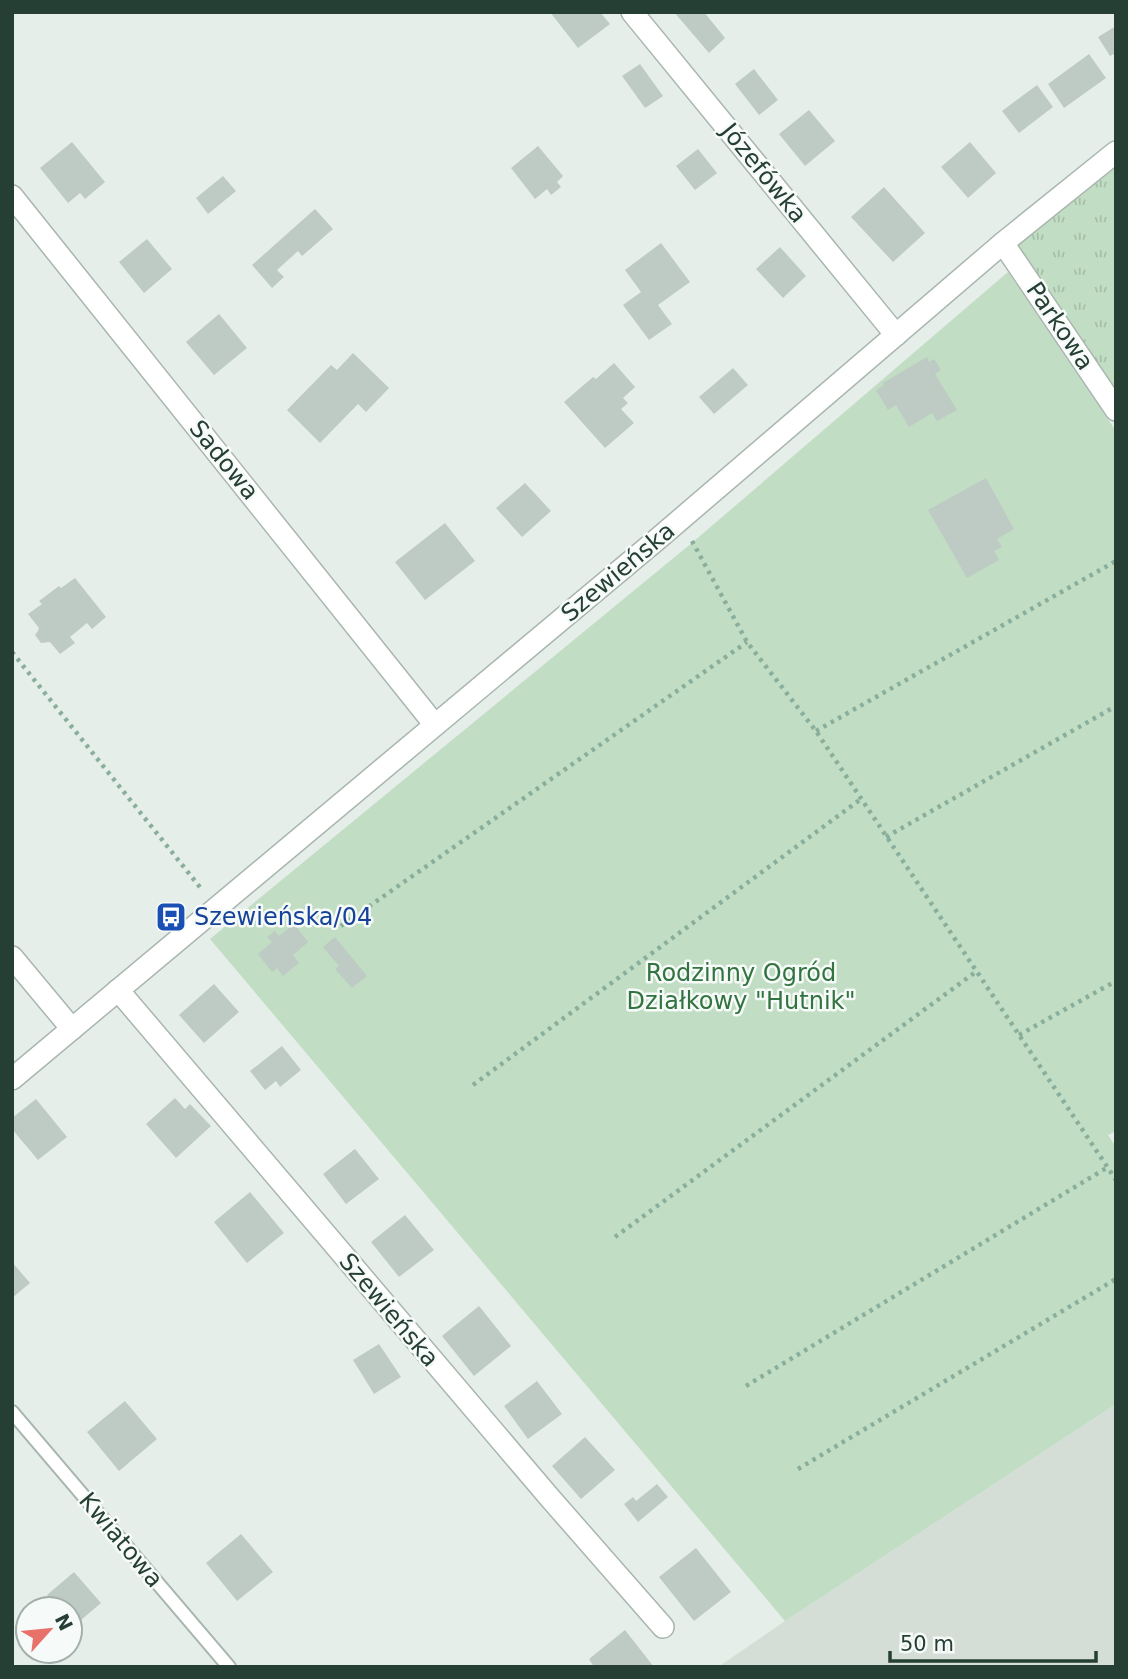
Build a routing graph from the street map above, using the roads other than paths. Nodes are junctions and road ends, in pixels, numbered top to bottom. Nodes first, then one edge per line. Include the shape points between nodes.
1 (632, 12) edge
2 (1116, 152) edge
3 (12, 196) edge
4 (1003, 243) junction
5 (896, 335) junction
6 (1116, 410) edge
7 (435, 725) junction
8 (12, 957) edge
9 (118, 990) junction
10 (72, 1029) junction
11 (12, 1079) edge
12 (12, 1412) edge
13 (663, 1627) dead end
14 (229, 1667) edge

1 - 5 street, Józefówka
2 - 4 street, Szewieńska
3 - 7 street, Sadowa
4 - 5 street, Szewieńska
4 - 6 street, Parkowa
5 - 7 street, Szewieńska
7 - 9 street, Szewieńska
8 - 10 street
9 - 10 street, Szewieńska
9 - 13 street, Szewieńska
10 - 11 street, Szewieńska
12 - 14 lane, Kwiatowa

